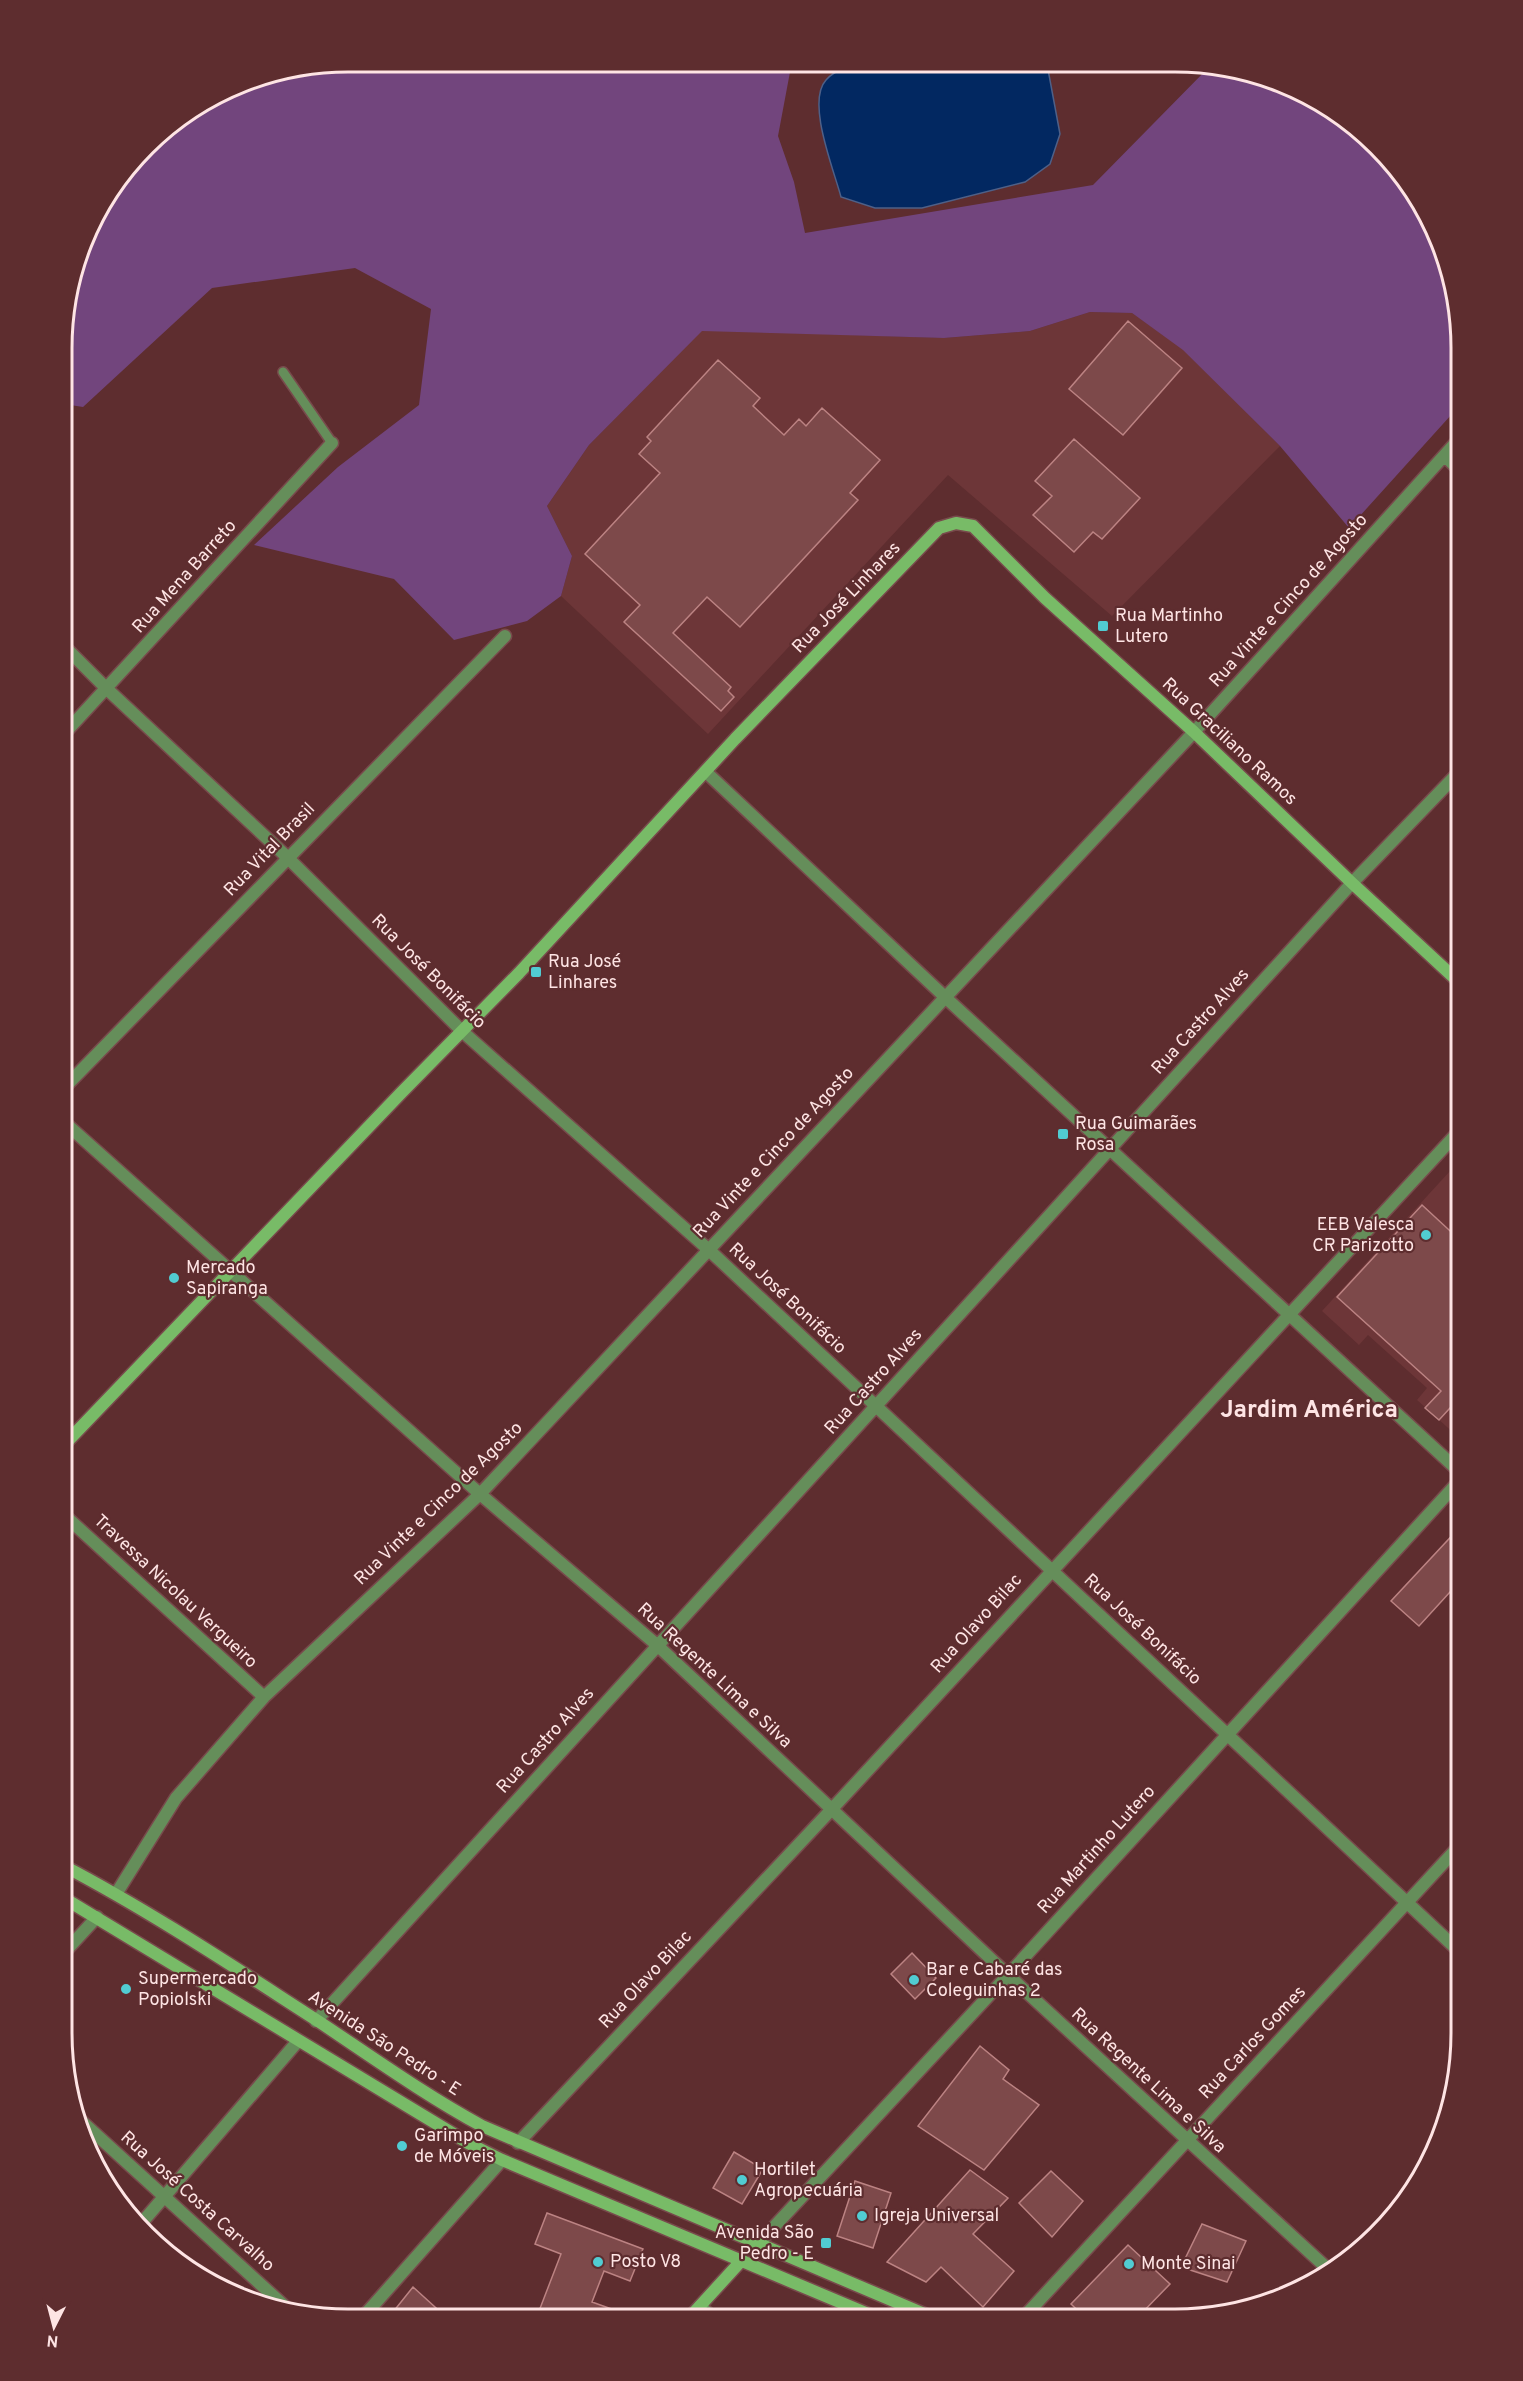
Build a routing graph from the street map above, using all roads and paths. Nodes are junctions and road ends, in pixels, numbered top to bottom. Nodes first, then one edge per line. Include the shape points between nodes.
1 (283, 372) dead end
2 (332, 442) joint
3 (1451, 449) edge
4 (1445, 456) junction
5 (1451, 462) edge
6 (973, 526) joint
7 (505, 636) dead end
8 (72, 654) edge
9 (107, 689) junction
10 (72, 726) edge
11 (1194, 732) junction
12 (706, 772) junction
13 (1451, 780) edge
14 (287, 858) junction
15 (1352, 883) junction
16 (1451, 975) edge
17 (945, 997) junction
18 (462, 1032) junction
19 (72, 1080) edge
20 (72, 1129) edge
21 (1451, 1140) edge
22 (1110, 1149) junction
23 (709, 1250) junction
24 (230, 1272) junction
25 (1289, 1314) junction
26 (876, 1406) junction
27 (72, 1438) edge
28 (1451, 1464) edge
29 (1451, 1490) edge
30 (480, 1494) junction
31 (72, 1522) edge
32 (1051, 1570) junction
33 (657, 1645) junction
34 (264, 1698) junction
35 (1227, 1734) junction
36 (831, 1810) junction
37 (1451, 1855) edge
38 (72, 1870) edge
39 (116, 1894) junction
40 (1407, 1902) junction
41 (72, 1903) edge
42 (97, 1917) junction
43 (72, 1943) edge
44 (1451, 1944) edge
45 (1008, 1975) junction
46 (316, 2021) junction
47 (298, 2041) junction
48 (89, 2128) edge
49 (1186, 2142) junction
50 (518, 2143) junction
51 (502, 2160) junction
52 (165, 2198) junction
53 (145, 2220) edge
54 (759, 2243) junction
55 (742, 2260) junction
56 (1323, 2266) edge
57 (278, 2301) edge
58 (700, 2306) junction
59 (370, 2309) edge
60 (697, 2309) edge
61 (703, 2309) edge
62 (857, 2309) edge
63 (913, 2309) edge
64 (1031, 2309) edge

1 - 2 lane
2 - 9 street, Rua Mena Barreto
3 - 4 street, Rua Vinte e Cinco de Agosto
4 - 5 street
4 - 11 street, Rua Vinte e Cinco de Agosto
6 - 11 street, Rua Graciliano Ramos
6 - 12 street, Rua José Linhares via 956,523 939,528
7 - 14 street, Rua Vital Brasil
8 - 9 street, Rua José Bonifácio
9 - 10 street, Rua Mena Barreto
9 - 14 street, Rua José Bonifácio
11 - 15 street, Rua Graciliano Ramos
11 - 17 street, Rua Vinte e Cinco de Agosto
12 - 17 street
12 - 18 street, Rua José Linhares
13 - 15 street, Rua Castro Alves
14 - 18 street, Rua José Bonifácio
14 - 19 street, Rua Vital Brasil
15 - 16 street, Rua Graciliano Ramos
15 - 22 street, Rua Castro Alves
17 - 22 street
17 - 23 street, Rua Vinte e Cinco de Agosto
18 - 23 street, Rua José Bonifácio
18 - 24 street, Rua José Linhares
20 - 24 street, Rua Regente Lima e Silva
21 - 25 street, Rua Olavo Bilac
22 - 25 street
22 - 26 street, Rua Castro Alves
23 - 26 street, Rua José Bonifácio
23 - 30 street, Rua Vinte e Cinco de Agosto
24 - 27 street, Rua José Linhares
24 - 30 street, Rua Regente Lima e Silva
25 - 28 street
25 - 32 street, Rua Olavo Bilac
26 - 32 street, Rua José Bonifácio
26 - 33 street, Rua Castro Alves
29 - 35 street, Rua Martinho Lutero
30 - 33 street, Rua Regente Lima e Silva
30 - 34 street, Rua Vinte e Cinco de Agosto
31 - 34 street, Travessa Nicolau Vergueiro
32 - 35 street, Rua José Bonifácio
32 - 36 street, Rua Olavo Bilac
33 - 36 street, Rua Regente Lima e Silva
33 - 46 street, Rua Castro Alves
34 - 39 street, Rua Vinte e Cinco de Agosto via 176,1798
35 - 40 street, Rua José Bonifácio
35 - 45 street, Rua Martinho Lutero
36 - 45 street, Rua Regente Lima e Silva
36 - 50 street, Rua Olavo Bilac
37 - 40 street, Rua Carlos Gomes
38 - 39 street, Avenida São Pedro - E
39 - 46 street, Avenida São Pedro - E
40 - 44 street, Rua José Bonifácio
40 - 49 street, Rua Carlos Gomes
41 - 42 street
42 - 43 street
42 - 47 street
45 - 49 street, Rua Regente Lima e Silva
45 - 54 street, Rua Martinho Lutero
46 - 50 street, Avenida São Pedro - E via 433,2099
47 - 51 street
47 - 52 street
48 - 52 street, Rua José Costa Carvalho
49 - 56 street, Rua Regente Lima e Silva
49 - 64 street, Rua Carlos Gomes
50 - 54 street, Avenida São Pedro - E
51 - 55 street
51 - 59 street
52 - 53 street
52 - 57 street, Rua José Costa Carvalho
54 - 63 street, Avenida São Pedro - E
55 - 58 street
55 - 62 street
58 - 60 street
58 - 61 street

